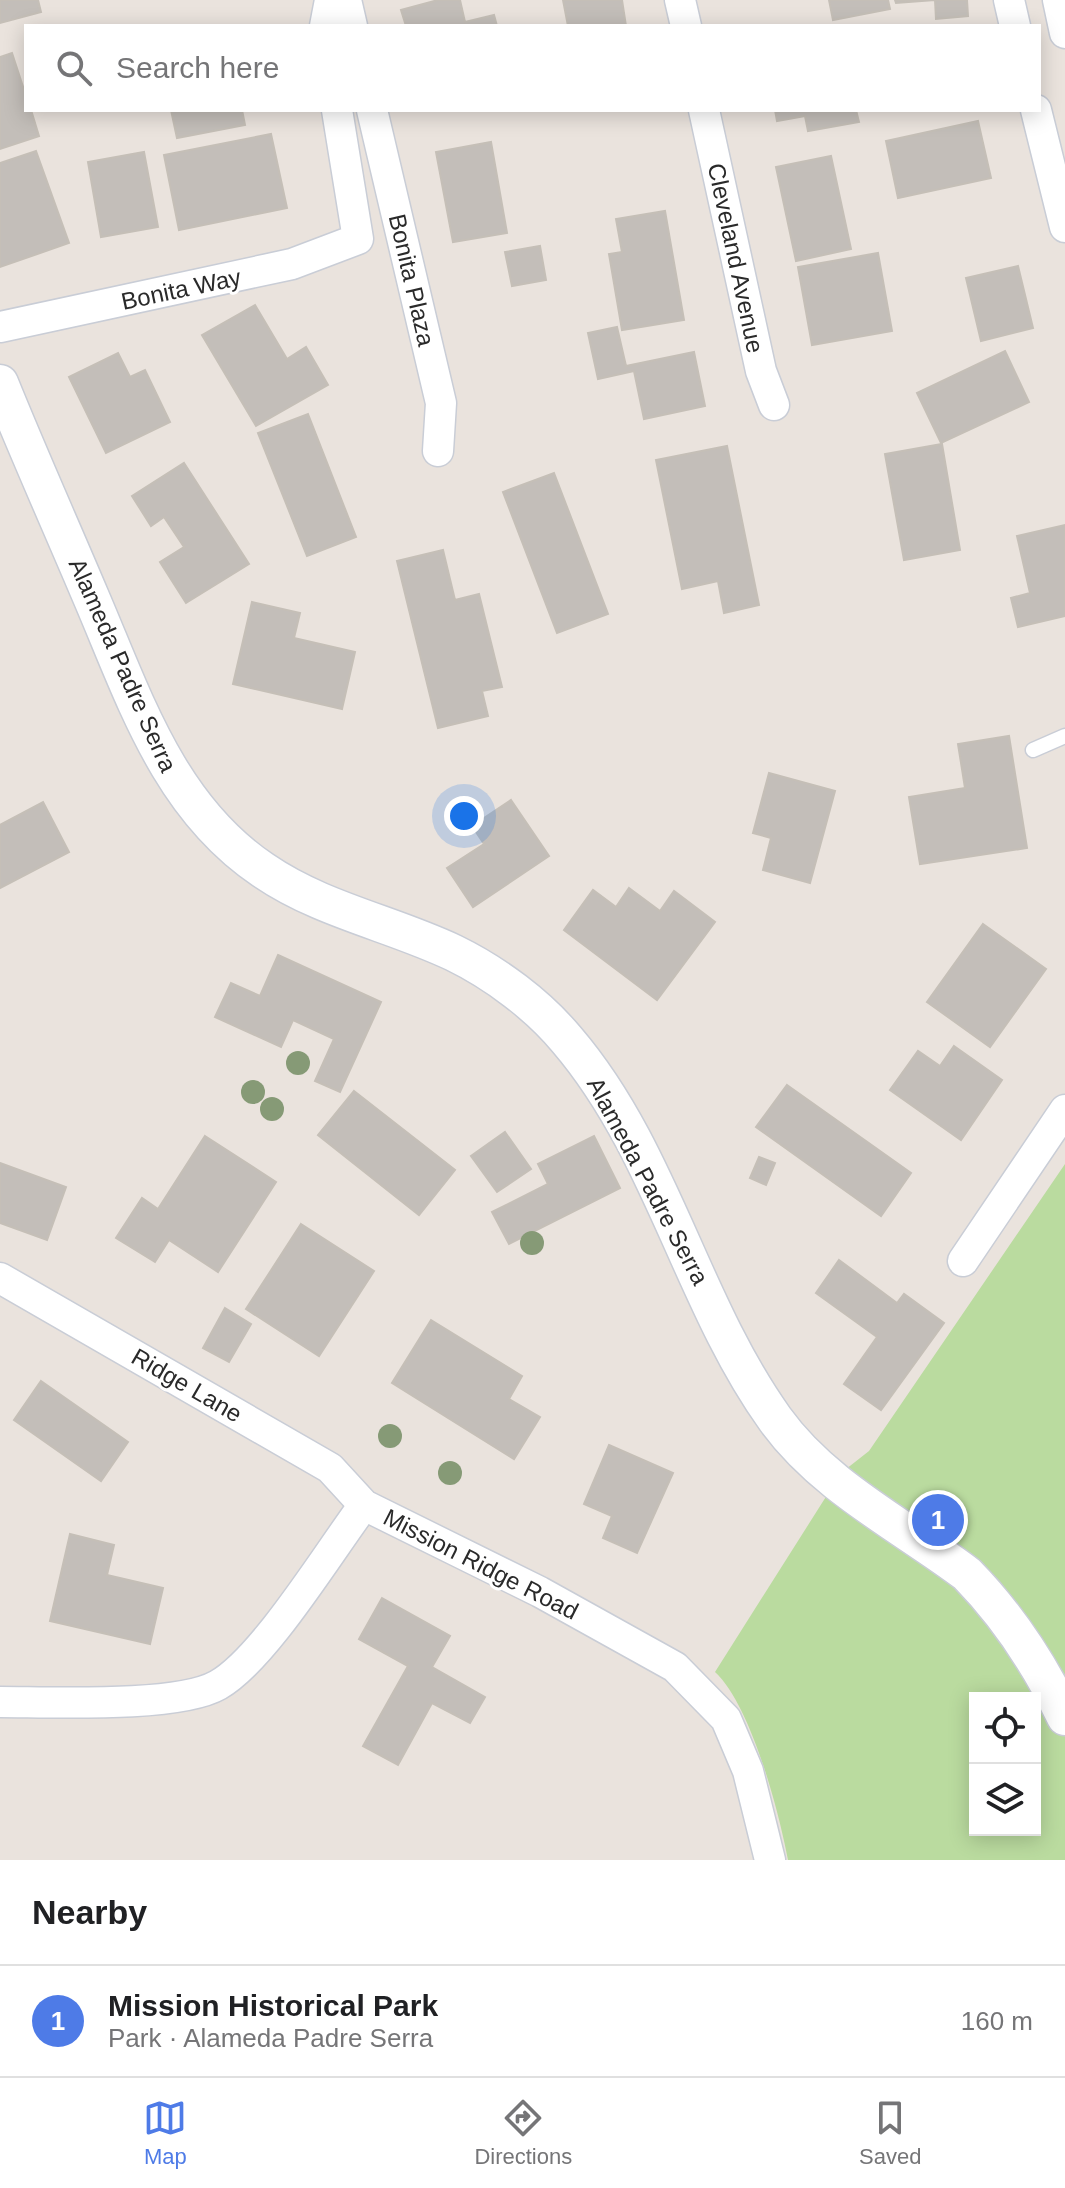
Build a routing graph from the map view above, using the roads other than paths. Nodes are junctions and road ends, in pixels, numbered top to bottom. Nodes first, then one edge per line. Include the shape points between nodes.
1 (330, 0) edge
2 (346, 0) edge
3 (680, 0) edge
4 (1009, 0) edge
5 (1058, 0) edge
6 (325, 24) edge
7 (352, 24) edge
8 (686, 24) edge
9 (1015, 24) edge
10 (1065, 33) edge
11 (337, 112) edge
12 (372, 112) edge
13 (704, 112) edge
14 (1036, 112) edge
15 (1065, 227) edge
16 (0, 327) edge
17 (0, 383) edge
18 (774, 405) dead end
19 (438, 451) dead end
20 (1065, 736) edge
21 (1033, 750) dead end
22 (1065, 1110) edge
23 (963, 1261) dead end
24 (0, 1278) edge
25 (364, 1505) junction
26 (0, 1702) edge
27 (1065, 1717) edge
28 (770, 1860) edge

1 - 6 street
2 - 7 street
3 - 8 street
4 - 9 street
5 - 10 street
11 - 16 street, Bonita Way via 358,239 292,264
12 - 19 street, Bonita Plaza via 441,403
13 - 18 street, Cleveland Avenue via 761,371
14 - 15 street
17 - 27 street, Alameda Padre Serra via 157,749 195,807 263,871 342,910 455,954 549,1020 585,1063 623,1124 746,1374 776,1421 818,1466 955,1565 985,1593 1030,1650
20 - 21 lane
22 - 23 street
24 - 25 street, Ridge Lane via 330,1468
25 - 26 street, Mission Ridge Road via 247,1663 219,1684 186,1696
25 - 28 street, Mission Ridge Road via 540,1592 675,1667 726,1719 748,1771

